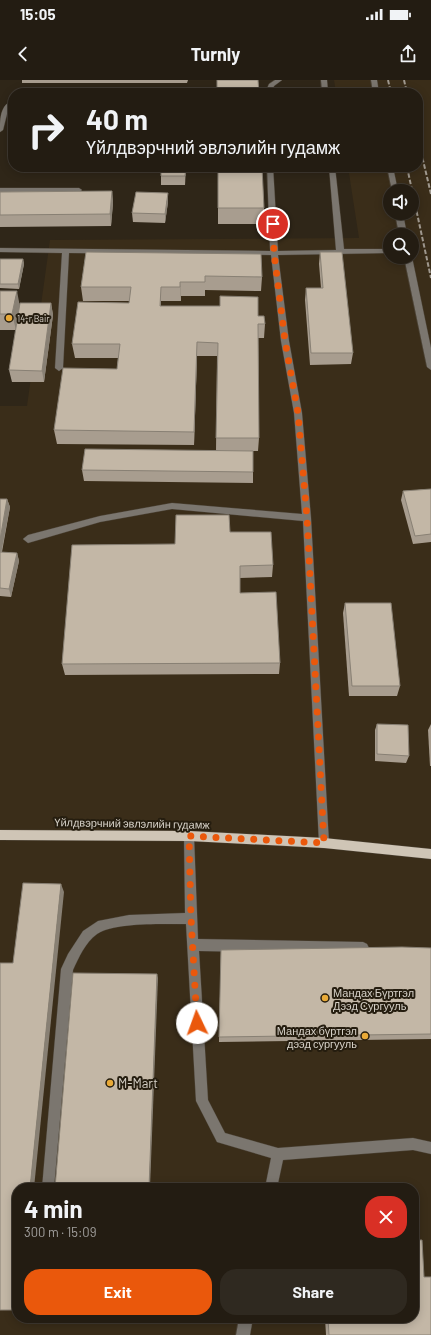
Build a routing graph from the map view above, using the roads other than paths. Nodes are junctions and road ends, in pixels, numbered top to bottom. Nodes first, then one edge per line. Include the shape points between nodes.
1 (279, 80) edge
2 (270, 88) edge
3 (8, 106) edge
4 (0, 130) edge
5 (270, 172) edge
6 (332, 172) edge
7 (391, 172) edge
8 (394, 184) edge
9 (0, 190) edge
10 (79, 190) edge
11 (0, 250) edge
12 (66, 250) junction
13 (340, 251) junction
14 (383, 251) edge
15 (274, 253) junction
16 (409, 264) edge
17 (431, 367) edge
18 (59, 368) dead end
19 (307, 518) junction
20 (28, 539) dead end
21 (0, 835) edge
22 (189, 836) junction
23 (324, 843) junction
24 (431, 854) edge
25 (191, 918) junction
26 (193, 945) junction
27 (378, 949) edge
28 (431, 1148) edge
29 (278, 1154) junction
30 (48, 1183) edge
31 (272, 1183) edge
32 (245, 1323) edge
33 (243, 1335) edge

1 - 2 street
3 - 4 street
5 - 15 street
6 - 13 street
7 - 8 street
9 - 10 street
11 - 12 street via 10,253
12 - 15 street
12 - 18 street
13 - 14 street
13 - 15 street
15 - 19 street via 285,341 298,413
16 - 17 street
19 - 20 street via 172,506 100,519
19 - 23 street
21 - 22 main road, Үйлдвэрчний эвлэлийн гудамж
22 - 23 main road, Үйлдвэрчний эвлэлийн гудамж
22 - 25 street
23 - 24 main road, Үйлдвэрчний эвлэлийн гудамж
25 - 26 street
25 - 30 street via 118,922 98,927 85,938 76,951 67,970
26 - 27 street
26 - 29 street via 202,1101 221,1138
28 - 29 street via 413,1144
29 - 31 street
32 - 33 street

